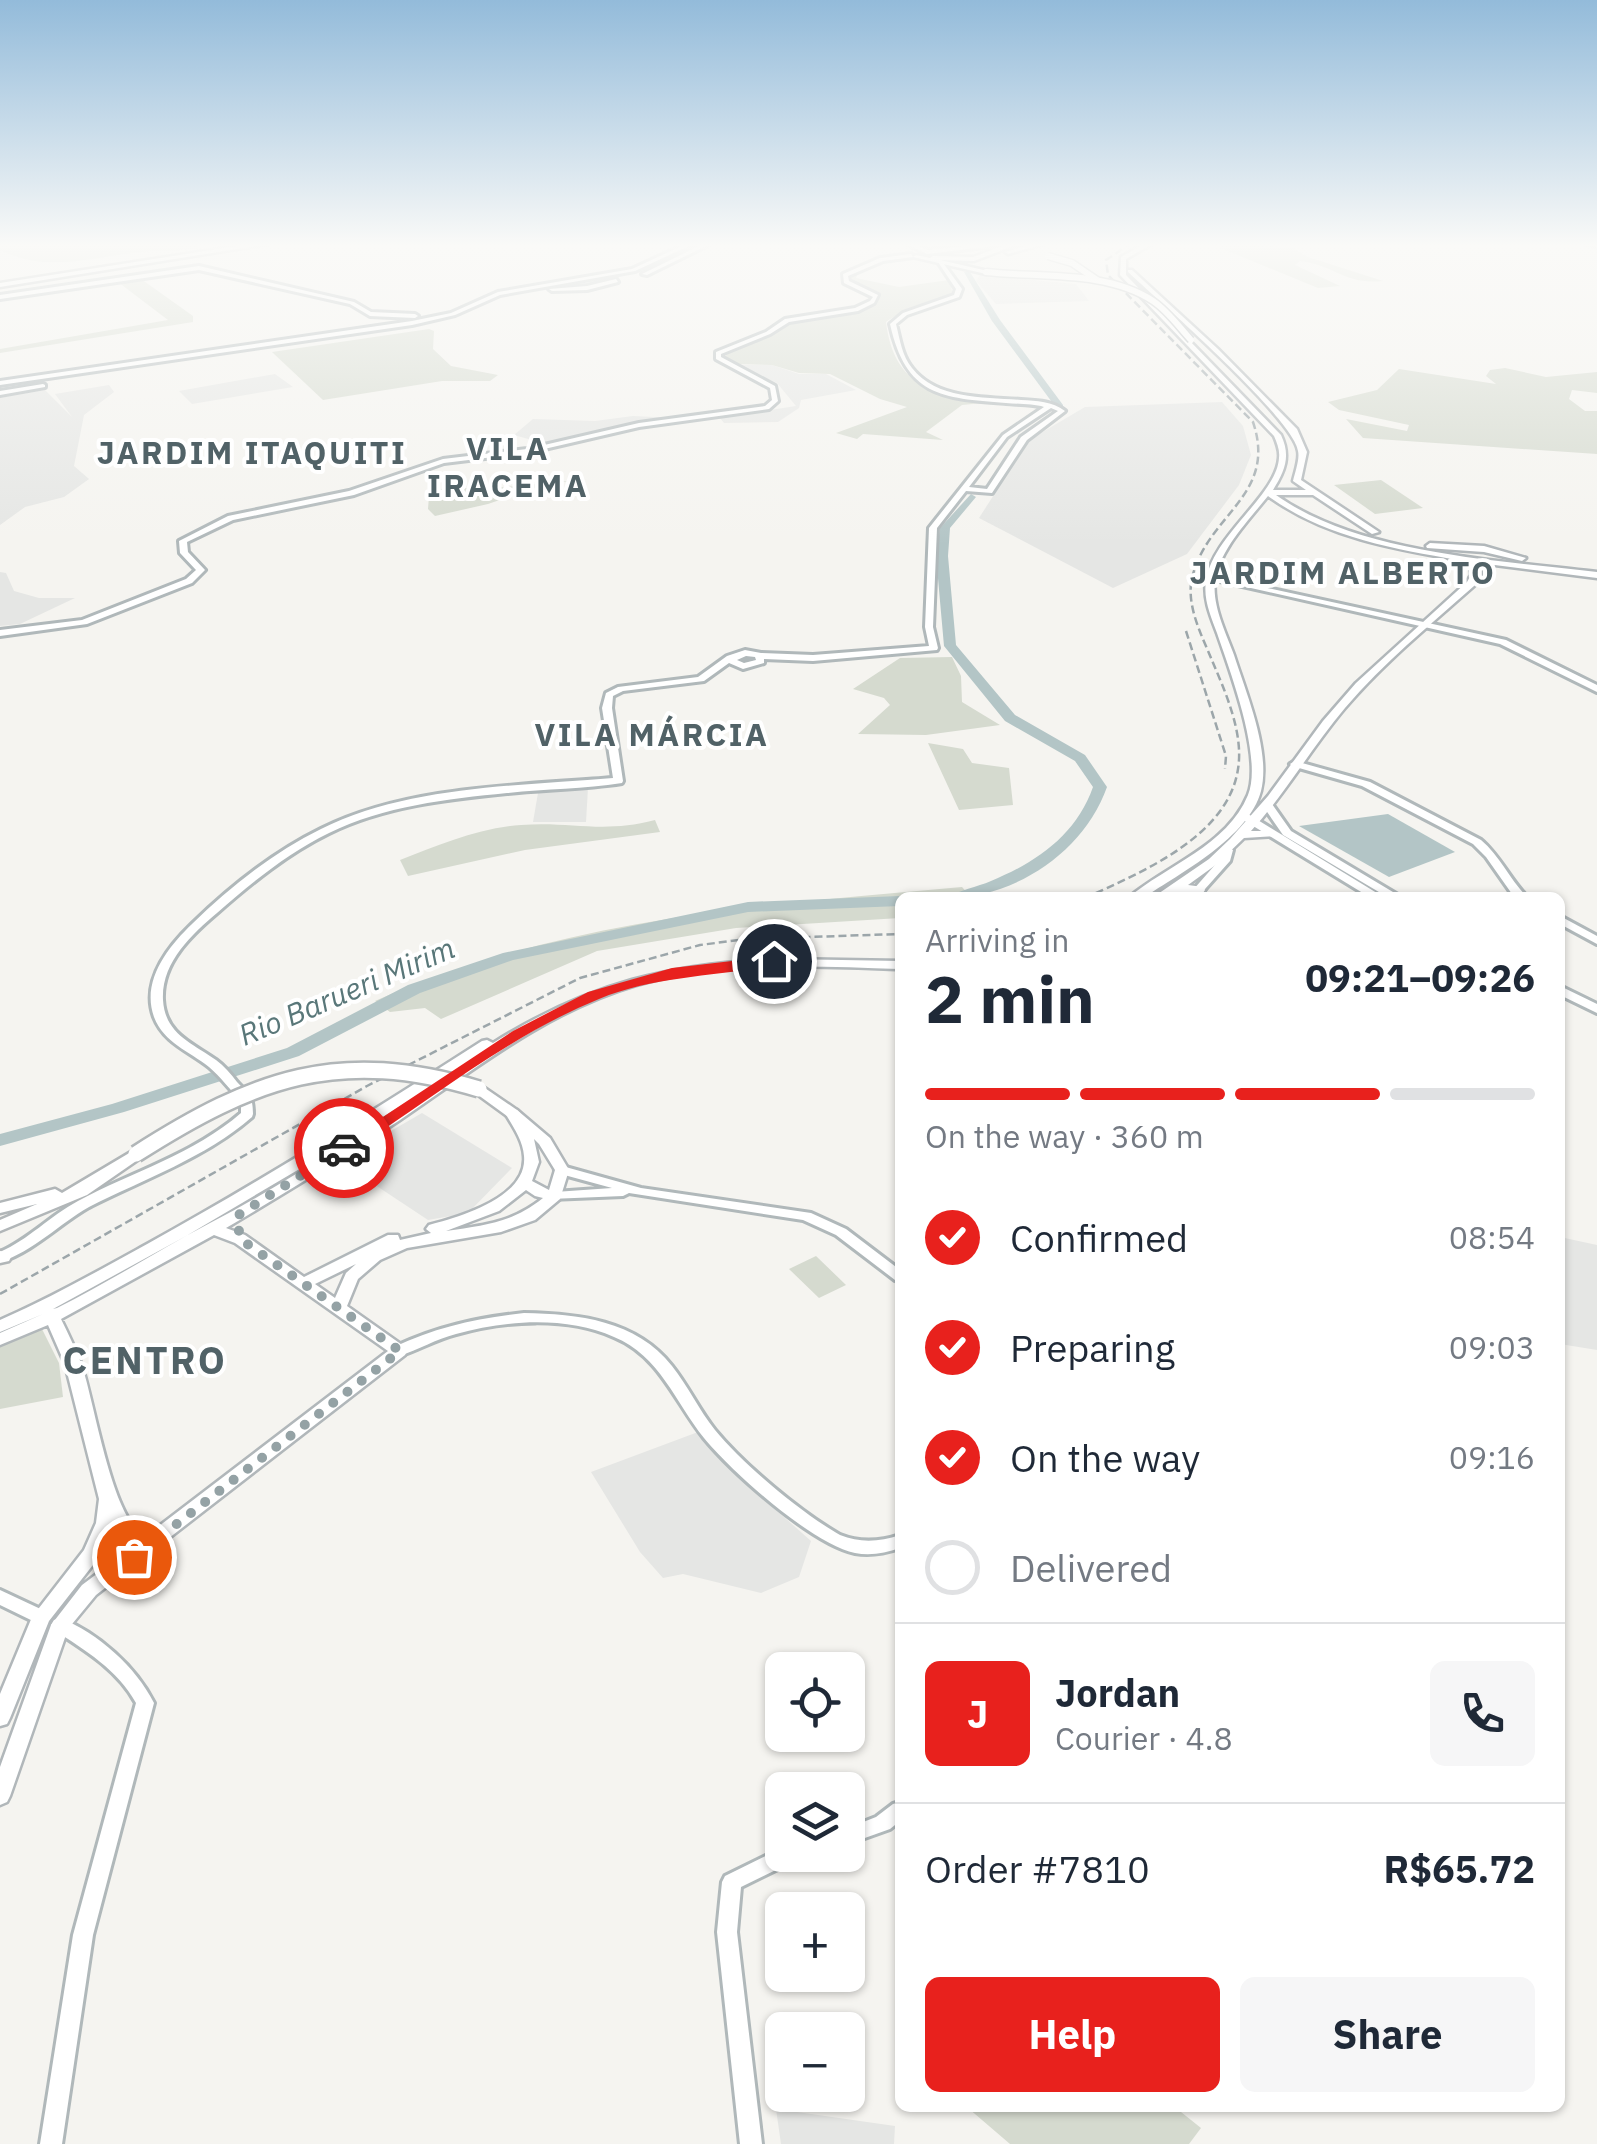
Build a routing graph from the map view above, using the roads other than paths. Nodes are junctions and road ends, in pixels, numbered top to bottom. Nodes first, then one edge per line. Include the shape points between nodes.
1 (274, 344) edge
2 (286, 344) edge
3 (314, 344) edge
4 (740, 344) edge
5 (900, 344) edge
6 (1188, 344) edge
7 (1197, 344) edge
8 (1201, 344) edge
9 (1207, 344) edge
10 (288, 348) junction
11 (1230, 367) junction
12 (1223, 380) junction
13 (0, 384) edge
14 (0, 392) edge
15 (1046, 404) junction
16 (965, 488) junction
17 (1267, 492) junction
18 (1312, 493) junction
19 (1344, 514) junction
20 (1323, 524) junction
21 (1421, 546) junction
22 (1474, 562) junction
23 (1597, 573) edge
24 (1211, 577) junction
25 (1428, 625) junction
26 (0, 633) edge
27 (730, 658) junction
28 (758, 660) junction
29 (743, 666) junction
30 (706, 675) junction
31 (1597, 689) edge
32 (1295, 764) junction
33 (1254, 801) junction
34 (1270, 802) junction
35 (1248, 825) junction
36 (1272, 834) joint
37 (1228, 850) junction
38 (1169, 891) edge
39 (1199, 892) edge
40 (1370, 892) edge
41 (1388, 892) edge
42 (1516, 892) edge
43 (1565, 922) edge
44 (1597, 940) edge
45 (895, 956) edge
46 (895, 965) edge
47 (1565, 993) edge
48 (1565, 1002) edge
49 (1597, 1009) edge
50 (1597, 1018) edge
51 (512, 1113) junction
52 (129, 1158) junction
53 (532, 1166) junction
54 (562, 1170) junction
55 (524, 1182) junction
56 (640, 1192) junction
57 (555, 1196) junction
58 (0, 1208) edge
59 (237, 1216) junction
60 (0, 1228) edge
61 (216, 1229) junction
62 (181, 1232) junction
63 (240, 1239) junction
64 (1, 1257) edge
65 (895, 1274) edge
66 (303, 1284) junction
67 (338, 1308) junction
68 (52, 1312) junction
69 (0, 1326) edge
70 (0, 1339) edge
71 (400, 1351) junction
72 (108, 1499) junction
73 (895, 1542) edge
74 (151, 1545) junction
75 (91, 1554) junction
76 (116, 1570) junction
77 (0, 1597) edge
78 (51, 1621) junction
79 (0, 1718) edge
80 (0, 1796) edge
81 (895, 1814) edge
82 (865, 1830) edge
83 (765, 1866) edge
84 (51, 2144) edge
85 (752, 2144) edge

1 - 13 main road
2 - 10 main road via 280,346
3 - 10 main road
4 - 26 main road via 718,358 773,388 775,401 767,408 449,460 351,493 248,514 213,526 191,543 192,561 201,570 193,579 122,610 49,630
5 - 15 main road via 912,376 926,386 951,395
6 - 12 main road
7 - 12 main road
8 - 11 main road
9 - 11 main road
10 - 14 main road
11 - 18 main road via 1296,434 1303,452 1296,479
12 - 17 main road via 1281,441 1284,468
15 - 16 main road via 1005,436
15 - 16 main road via 1061,415 1024,439 989,491
16 - 28 main road via 931,533 934,648
17 - 18 main road
17 - 20 main road via 1293,514
17 - 24 main road
18 - 19 main road
19 - 20 main road
19 - 21 main road
20 - 22 main road
21 - 22 main road
21 - 23 main road via 1484,549
22 - 23 main road
22 - 25 main road via 1471,584
24 - 25 main road
24 - 33 main road via 1215,614 1259,750
25 - 31 main road via 1503,642
25 - 32 main road via 1361,685
27 - 28 main road via 744,652
27 - 29 main road
27 - 30 main road
28 - 29 main road
29 - 30 main road
30 - 64 main road via 614,691 607,708 618,781 377,812 326,830 244,884 182,938 159,981 158,1011 170,1037 213,1065 247,1100 248,1114
32 - 34 main road
32 - 42 main road via 1366,784 1476,842
33 - 34 main road
33 - 35 main road
34 - 35 main road
34 - 41 main road via 1287,833
35 - 36 main road
35 - 37 main road
35 - 38 main road via 1224,837
36 - 40 main road
37 - 38 main road
37 - 39 main road
43 - 44 main road
45 - 62 main road via 741,955 592,988 515,1027
46 - 59 main road via 732,963 594,996 518,1034
47 - 49 main road
48 - 50 main road
51 - 52 highway, bridge via 478,1089 428,1072 345,1068 228,1099
51 - 53 main road
51 - 54 main road via 544,1141
52 - 58 highway via 64,1192
52 - 60 highway via 109,1176
53 - 54 main road
53 - 55 main road
54 - 56 main road
54 - 57 main road
55 - 57 main road
55 - 66 main road via 486,1213 374,1245
56 - 57 main road
56 - 65 main road via 818,1220
57 - 67 main road via 512,1221 388,1250 348,1279
59 - 61 main road
59 - 63 main road
61 - 62 main road
61 - 63 main road
61 - 68 main road
62 - 68 main road
63 - 66 main road
66 - 67 main road
67 - 71 main road
68 - 69 main road
68 - 70 main road
68 - 72 main road via 73,1364
71 - 73 main road via 450,1329 522,1317 625,1336 670,1371 729,1454 825,1534 864,1548
71 - 74 main road
72 - 74 main road via 132,1538
72 - 75 main road via 101,1539
74 - 76 main road
75 - 76 main road via 113,1555
75 - 78 main road
76 - 78 main road
77 - 78 main road
78 - 79 main road
78 - 80 main road
78 - 84 main road via 123,1671 145,1702 76,1968
81 - 82 main road
83 - 85 main road via 732,1882 727,1923

